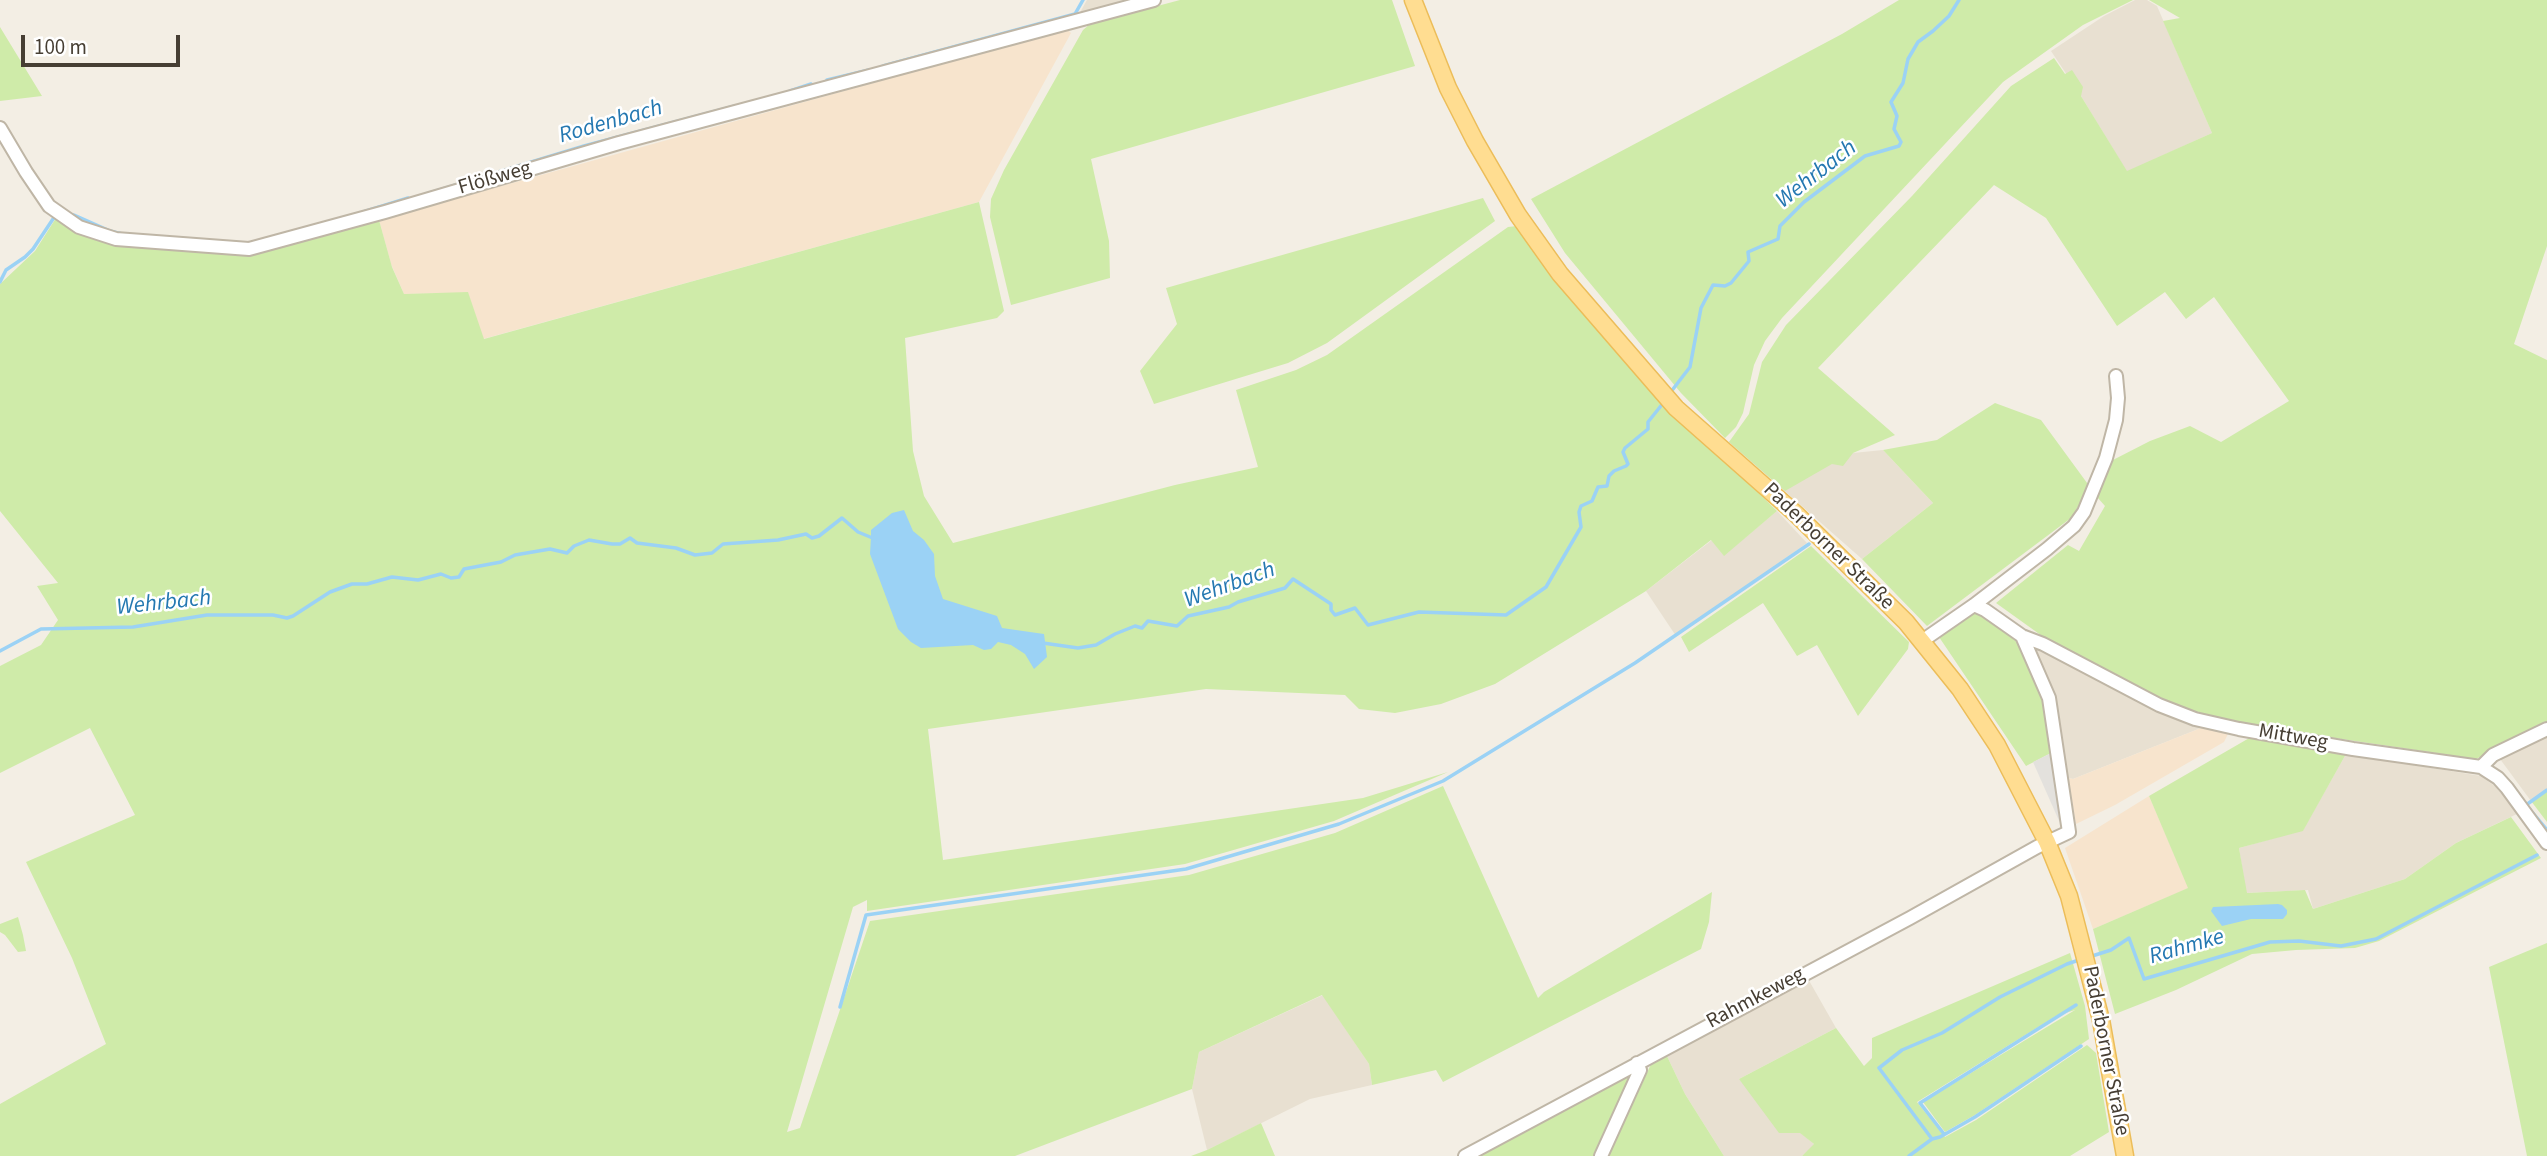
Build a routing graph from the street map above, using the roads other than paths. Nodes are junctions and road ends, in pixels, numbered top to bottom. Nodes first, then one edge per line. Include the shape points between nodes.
1 (1154, 0) edge
2 (1413, 0) edge
3 (0, 128) edge
4 (2116, 376) dead end
5 (1974, 605) junction
6 (2022, 636) junction
7 (1922, 641) junction
8 (2547, 729) edge
9 (2481, 768) junction
10 (2047, 842) junction
11 (2547, 843) edge
12 (1637, 1063) junction
13 (1465, 1156) edge
14 (1601, 1156) edge
15 (2125, 1156) edge

1 - 3 street, Flößweg via 619,142 249,249 116,239 79,227 49,206
2 - 7 main road, Paderborner Straße via 1475,141 1518,215 1573,291 1676,408 1830,546
4 - 5 street via 2116,420 2084,512 2074,526
5 - 6 street, Mittweg
5 - 7 street
6 - 9 street, Mittweg via 2195,719
6 - 10 street, Mittweg via 2049,698 2069,832
7 - 10 main road, Paderborner Straße via 1997,745
8 - 9 street via 2493,755
9 - 11 street via 2507,788
10 - 12 street, Rahmkeweg
10 - 15 main road, Paderborner Straße via 2084,949
12 - 13 street, Rahmkeweg
12 - 14 street via 1640,1070

